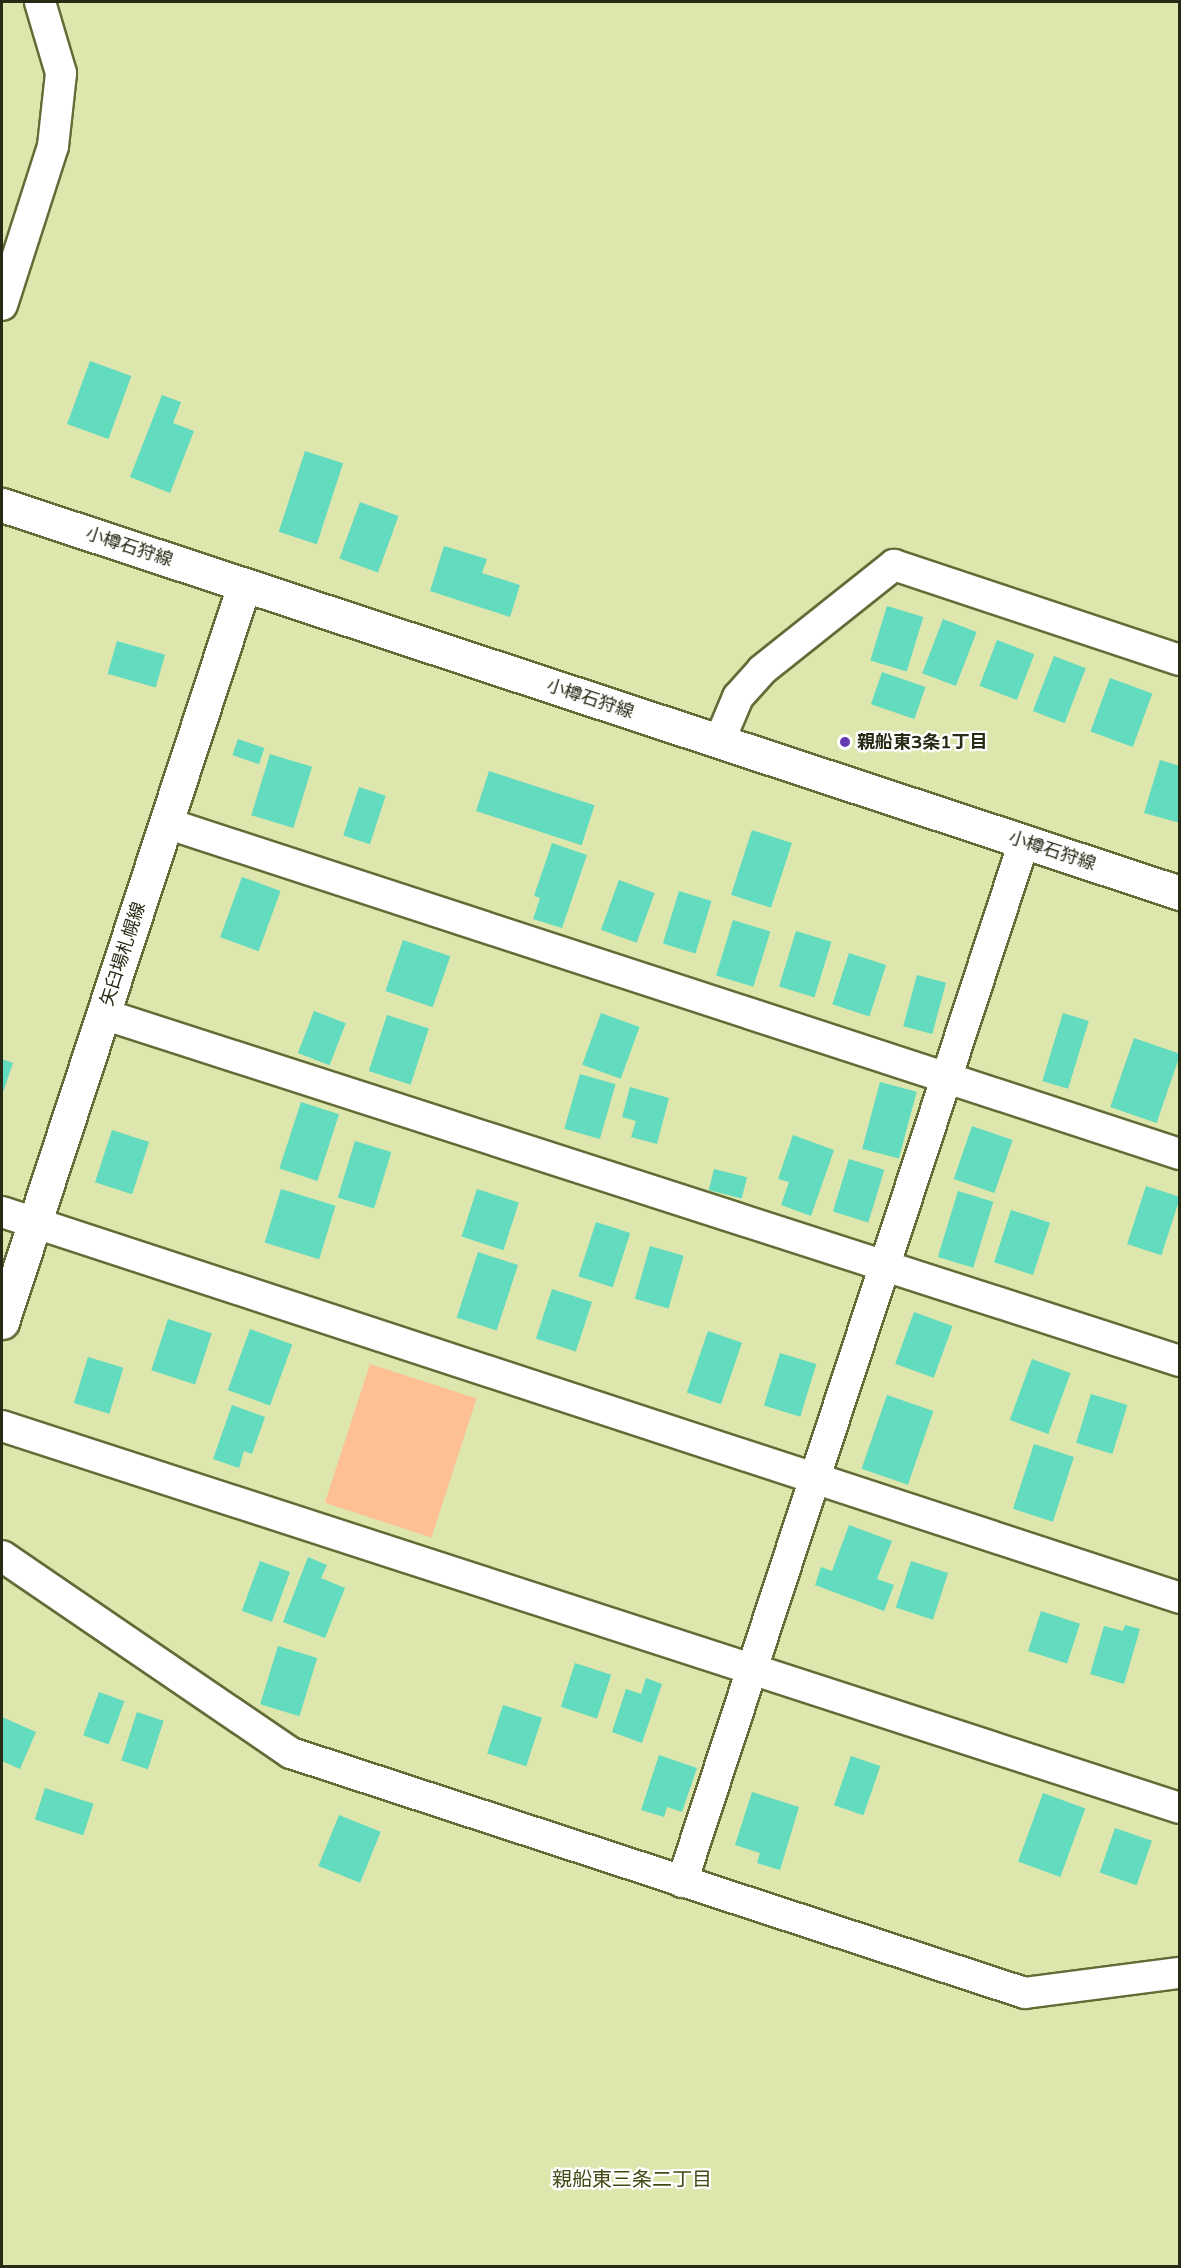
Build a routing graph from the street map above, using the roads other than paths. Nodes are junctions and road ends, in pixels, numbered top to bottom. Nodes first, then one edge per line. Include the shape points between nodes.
1 (40, 2) edge
2 (2, 305) edge
3 (2, 505) edge
4 (244, 585) junction
5 (1179, 660) edge
6 (719, 742) junction
7 (166, 823) junction
8 (1024, 842) junction
9 (1179, 893) edge
10 (103, 1014) junction
11 (947, 1077) junction
12 (1179, 1154) edge
13 (2, 1212) edge
14 (34, 1223) junction
15 (886, 1264) junction
16 (2, 1322) edge
17 (1179, 1360) edge
18 (2, 1426) edge
19 (815, 1479) junction
20 (2, 1556) edge
21 (1179, 1598) edge
22 (753, 1669) junction
23 (1179, 1808) edge
24 (682, 1882) junction
25 (1179, 1973) edge

1 - 2 street via 61,73 53,146
3 - 4 main road, 小樽石狩線
4 - 6 main road, 小樽石狩線
4 - 7 main road, 矢臼場札幌線
5 - 6 street via 894,565 762,670 738,698
6 - 8 main road, 小樽石狩線
7 - 10 main road, 矢臼場札幌線
7 - 11 street
8 - 9 main road, 小樽石狩線
8 - 11 street
10 - 14 main road, 矢臼場札幌線
10 - 15 street
11 - 12 street
11 - 15 street
13 - 14 street
14 - 16 main road, 矢臼場札幌線
14 - 19 street
15 - 17 street
15 - 19 street
18 - 22 street
19 - 21 street
19 - 22 street
20 - 24 street via 291,1753
22 - 23 street
22 - 24 street
24 - 25 street via 1025,1993

